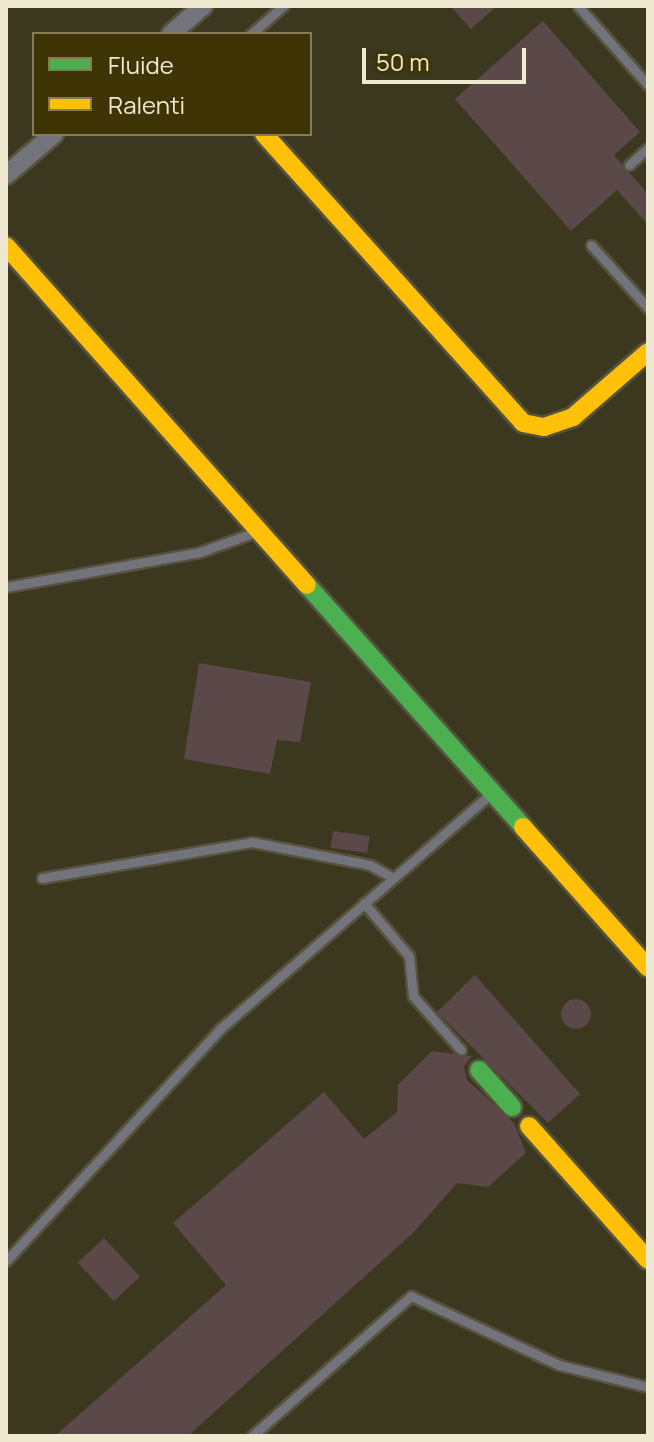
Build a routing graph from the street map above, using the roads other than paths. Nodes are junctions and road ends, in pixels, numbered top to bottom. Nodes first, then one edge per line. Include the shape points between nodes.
1 (283, 6) edge
2 (578, 6) edge
3 (193, 9) edge
4 (174, 32) edge
5 (253, 32) edge
6 (648, 85) edge
7 (52, 136) edge
8 (266, 136) edge
9 (648, 148) edge
10 (629, 165) dead end
11 (6, 175) edge
12 (591, 245) dead end
13 (6, 246) edge
14 (648, 308) edge
15 (648, 352) edge
16 (260, 531) junction
17 (6, 587) edge
18 (492, 792) junction
19 (42, 878) dead end
20 (393, 878) junction
21 (364, 903) junction
22 (648, 968) edge
23 (461, 1050) dead end
24 (479, 1070) dead end
25 (512, 1107) dead end
26 (529, 1126) dead end
27 (648, 1260) edge
28 (6, 1261) edge
29 (648, 1387) edge
30 (252, 1436) edge

1 - 5 lane
2 - 6 lane
3 - 4 street
7 - 11 street
8 - 15 street via 523,423 544,427 573,417
9 - 10 lane
12 - 14 lane
13 - 16 street
16 - 17 lane via 209,550
16 - 18 street
18 - 20 lane
18 - 22 street
19 - 20 lane via 252,842 370,865
20 - 21 lane
21 - 23 lane via 409,956 413,996
21 - 28 lane via 211,1038
24 - 25 street
26 - 27 street
29 - 30 lane via 559,1365 411,1296

